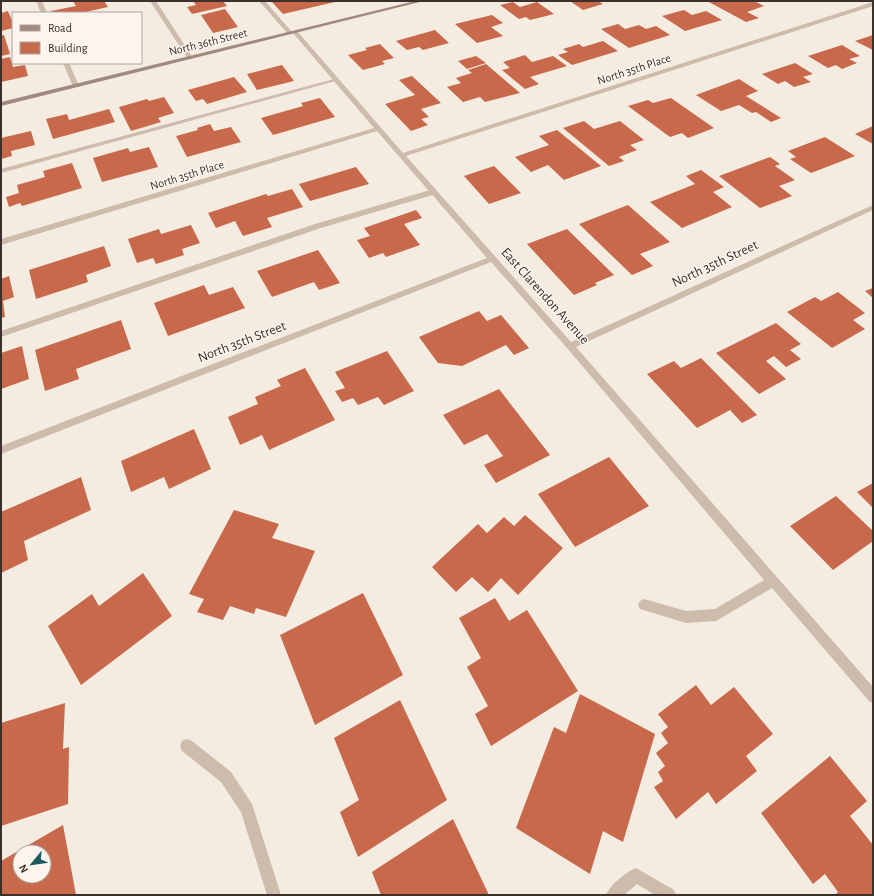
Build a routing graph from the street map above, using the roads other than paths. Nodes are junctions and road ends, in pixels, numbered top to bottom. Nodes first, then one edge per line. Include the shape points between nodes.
1 (39, 1) edge
2 (153, 1) edge
3 (262, 1) edge
4 (421, 1) edge
5 (873, 4) edge
6 (44, 12) edge
7 (293, 33) junction
8 (190, 58) junction
9 (66, 64) edge
10 (336, 80) junction
11 (76, 86) junction
12 (1, 104) edge
13 (378, 129) junction
14 (402, 155) junction
15 (1, 171) edge
16 (433, 192) junction
17 (873, 207) edge
18 (1, 242) edge
19 (492, 259) junction
20 (1, 334) edge
21 (570, 346) junction
22 (1, 450) edge
23 (773, 581) junction
24 (644, 605) dead end
25 (873, 697) edge
26 (187, 746) dead end
27 (274, 895) edge
28 (613, 895) edge
29 (669, 895) edge

1 - 6 street
2 - 8 street
3 - 7 street, East Clarendon Avenue
4 - 7 main road, North 36th Street
5 - 14 street, North 35th Place
7 - 8 main road, North 36th Street
7 - 10 street, East Clarendon Avenue
8 - 11 main road, North 36th Street
9 - 11 street
10 - 13 street, East Clarendon Avenue
10 - 15 street
11 - 12 main road, North 36th Street
13 - 14 street, East Clarendon Avenue
13 - 18 street, North 35th Place
14 - 16 street, East Clarendon Avenue
16 - 19 street, East Clarendon Avenue
16 - 20 street via 318,226
17 - 21 street, North 35th Street
19 - 21 street, East Clarendon Avenue
19 - 22 street, North 35th Street
21 - 23 street, East Clarendon Avenue
23 - 24 street via 716,615 686,617
23 - 25 street, East Clarendon Avenue
26 - 27 street via 226,777 247,809
28 - 29 street via 636,875

